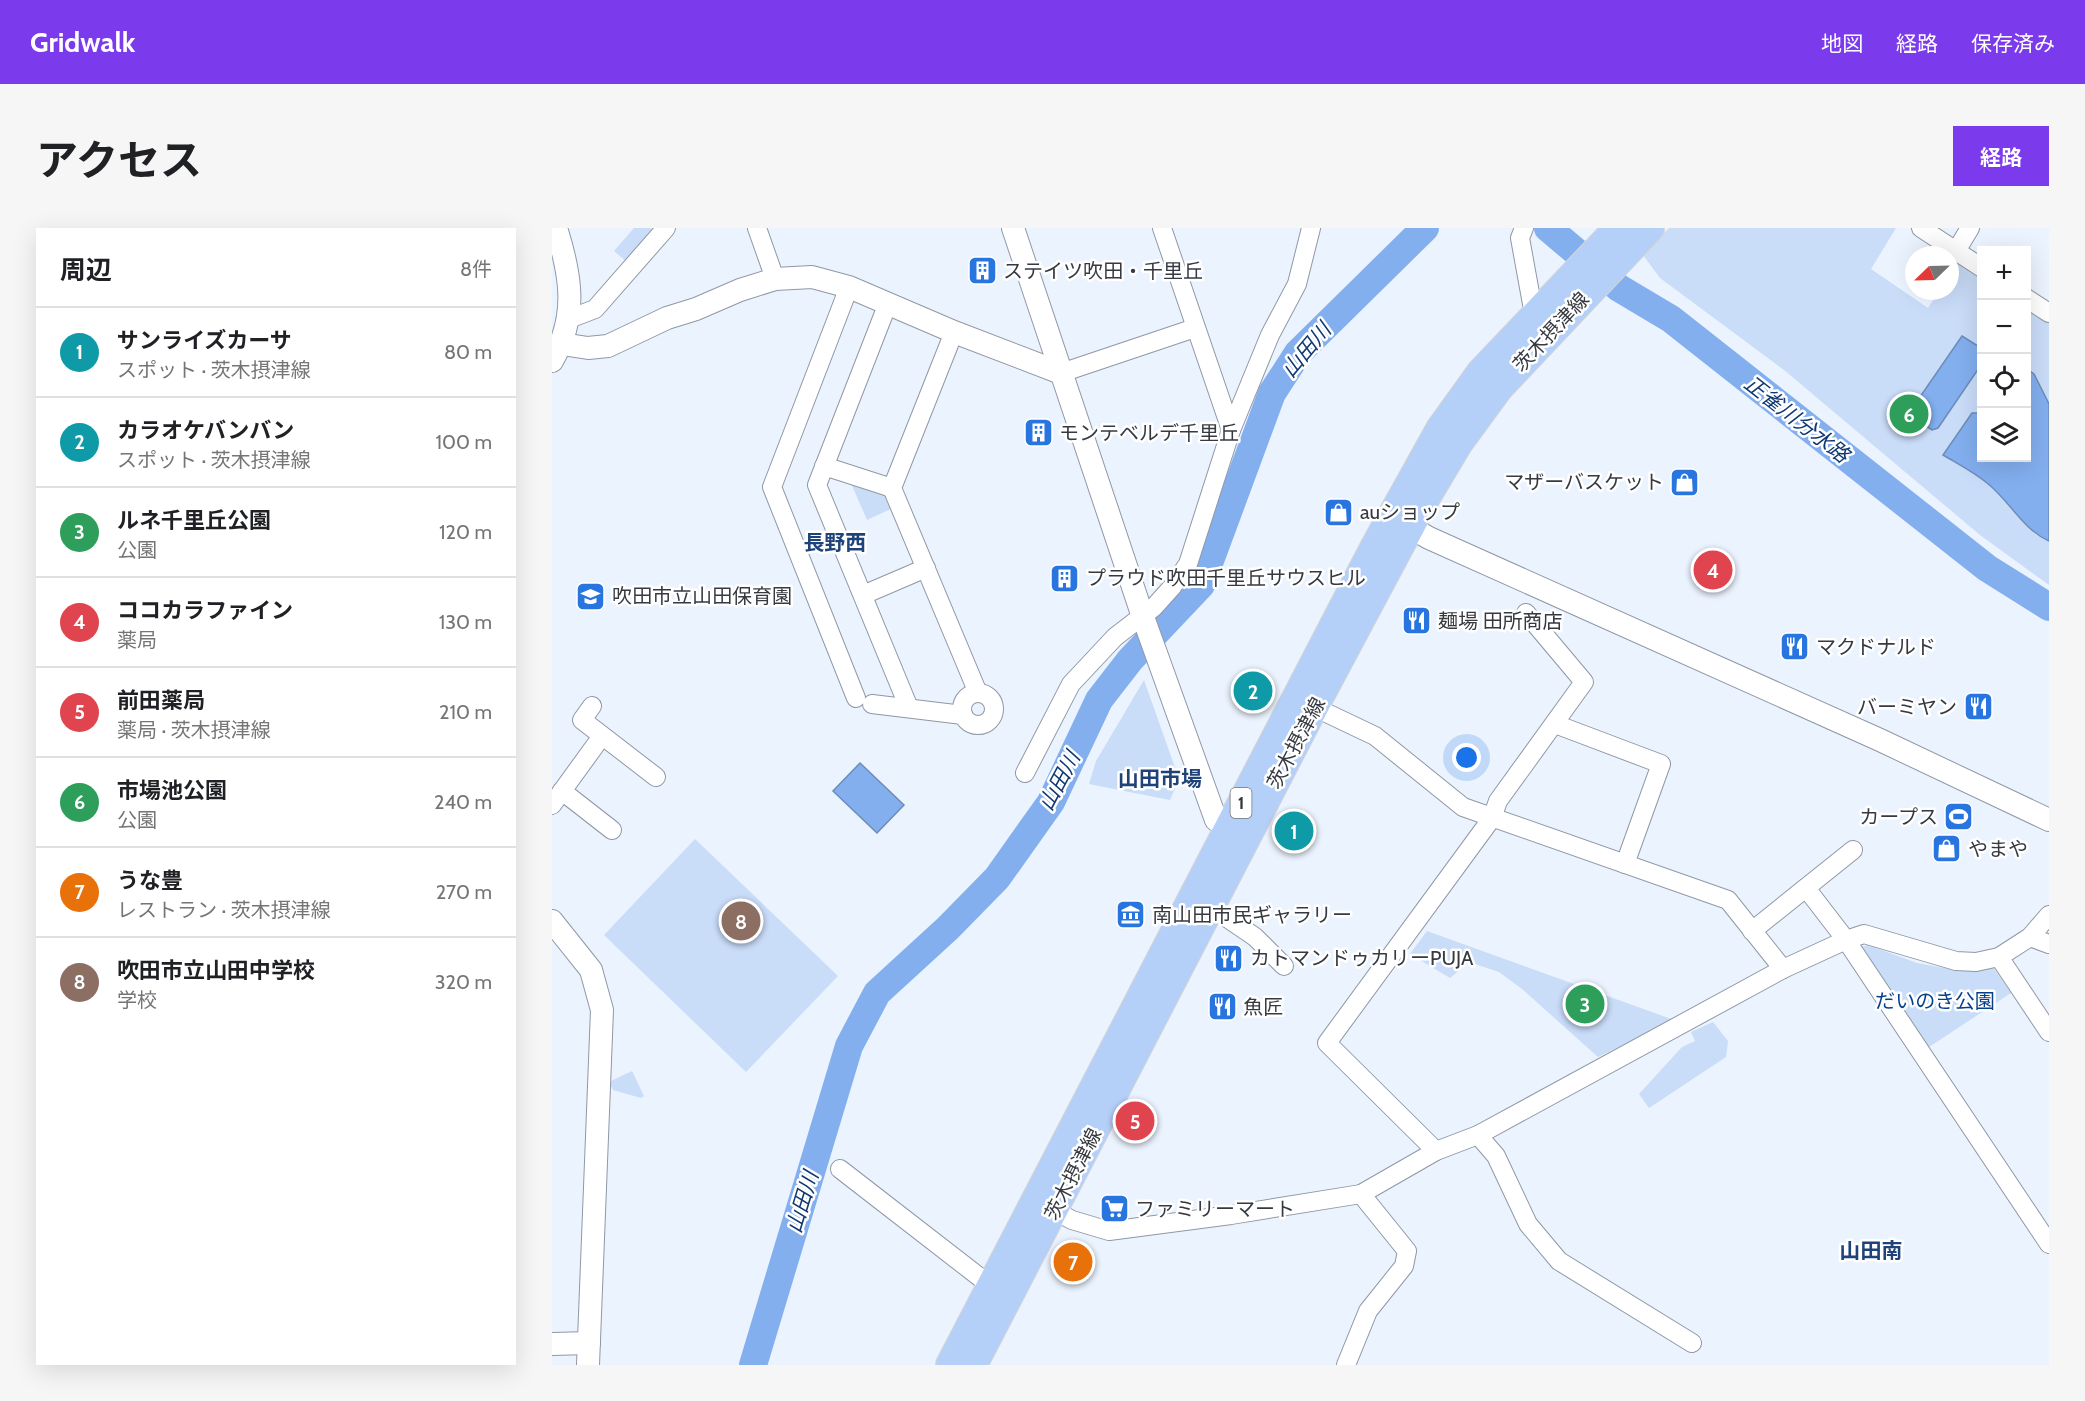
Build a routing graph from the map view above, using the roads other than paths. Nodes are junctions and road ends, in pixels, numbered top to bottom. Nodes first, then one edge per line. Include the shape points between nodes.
1 (556, 228) edge
2 (666, 228) edge
3 (757, 228) edge
4 (1013, 228) edge
5 (1162, 228) edge
6 (1311, 228) edge
7 (1524, 228) edge
8 (1618, 228) edge
9 (1650, 228) edge
10 (1921, 228) edge
11 (1970, 228) edge
12 (1948, 246) edge
13 (1959, 246) edge
14 (1959, 253) edge
15 (1608, 256) junction
16 (559, 259) edge
17 (1977, 265) edge
18 (775, 279) junction
19 (1586, 279) junction
20 (849, 286) junction
21 (2029, 300) edge
22 (888, 303) junction
23 (2049, 313) edge
24 (1534, 315) junction
25 (569, 319) junction
26 (1195, 328) junction
27 (954, 332) junction
28 (555, 348) edge
29 (1061, 374) junction
30 (1231, 430) junction
31 (824, 466) junction
32 (892, 488) junction
33 (1400, 522) junction
34 (926, 568) junction
35 (862, 595) junction
36 (1526, 613) dead end
37 (1143, 618) junction
38 (978, 693) junction
39 (592, 706) dead end
40 (1314, 707) junction
41 (909, 708) junction
42 (963, 715) junction
43 (1556, 724) junction
44 (602, 736) junction
45 (1025, 772) dead end
46 (656, 777) dead end
47 (557, 798) edge
48 (1492, 818) junction
49 (2049, 820) edge
50 (612, 830) dead end
51 (1237, 833) junction
52 (1853, 850) dead end
53 (1624, 864) junction
54 (1806, 888) junction
55 (1211, 906) junction
56 (2049, 915) edge
57 (552, 921) edge
58 (1752, 931) junction
59 (2030, 937) junction
60 (1846, 940) junction
61 (2049, 944) edge
62 (1999, 957) junction
63 (1284, 966) dead end
64 (1783, 969) junction
65 (2049, 1032) edge
66 (1478, 1135) junction
67 (1436, 1151) junction
68 (840, 1169) dead end
69 (1361, 1194) junction
70 (1045, 1205) junction
71 (2049, 1244) edge
72 (991, 1286) junction
73 (1692, 1343) dead end
74 (552, 1344) edge
75 (588, 1354) edge
76 (950, 1365) edge
77 (973, 1365) edge
78 (1346, 1365) edge

1 - 16 street
2 - 25 street via 595,309
3 - 18 street
4 - 29 street
5 - 26 street
6 - 30 street via 1297,284 1270,335
7 - 24 street via 1520,238
8 - 15 main road, 茨木摂津線 / 1
9 - 15 main road, 茨木摂津線 / 1
10 - 12 street
11 - 13 street
14 - 17 street
15 - 19 main road, 茨木摂津線 / 1
16 - 25 street
18 - 20 street via 812,277
18 - 28 street via 667,318 608,346
19 - 24 main road, 茨木摂津線 / 1
19 - 33 main road, 茨木摂津線 / 1
20 - 22 street
20 - 41 street via 772,487 864,701
21 - 23 street
22 - 27 street
22 - 31 street
24 - 33 main road, 茨木摂津線 / 1 via 1481,372 1440,429
25 - 28 street
26 - 29 street
26 - 30 street
27 - 29 street
27 - 32 street
29 - 37 street
30 - 37 street via 1188,564
31 - 32 street
31 - 35 street via 817,485
32 - 34 street
33 - 40 main road, 茨木摂津線 / 1
33 - 49 street
33 - 51 main road, 茨木摂津線 / 1
34 - 35 street
34 - 38 street
35 - 41 street
36 - 43 street via 1584,682
37 - 45 street via 1115,638 1071,684
37 - 51 street via 1216,820
38 - 42 street via 964,700
38 - 42 street via 988,696 994,705 993,716 986,723 975,725
39 - 44 street via 582,720
40 - 48 street via 1375,736 1463,807
40 - 51 main road, 茨木摂津線 / 1
41 - 42 street
43 - 48 street via 1498,801
43 - 53 street via 1661,764
44 - 46 street
44 - 47 street
47 - 50 street
48 - 53 street
48 - 67 street via 1326,1043
51 - 55 main road, 茨木摂津線 / 1
51 - 70 main road, 茨木摂津線 / 1
52 - 54 street
53 - 58 street via 1728,900
54 - 58 street
54 - 60 street
55 - 63 street via 1256,937
55 - 70 main road, 茨木摂津線 / 1
56 - 59 street
57 - 75 street via 591,970 602,1010
58 - 64 street
59 - 61 street
59 - 62 street
60 - 62 street via 1864,934 1956,961
60 - 64 street
60 - 71 street
62 - 65 street
64 - 66 street
66 - 67 street
66 - 73 street via 1496,1156 1528,1224 1559,1261
67 - 69 street
68 - 72 street
69 - 70 street via 1109,1231 1072,1220
69 - 78 street via 1407,1251 1404,1266 1368,1311
70 - 72 main road, 茨木摂津線 / 1
70 - 77 main road, 茨木摂津線 / 1
72 - 76 main road, 茨木摂津線 / 1
74 - 75 street

